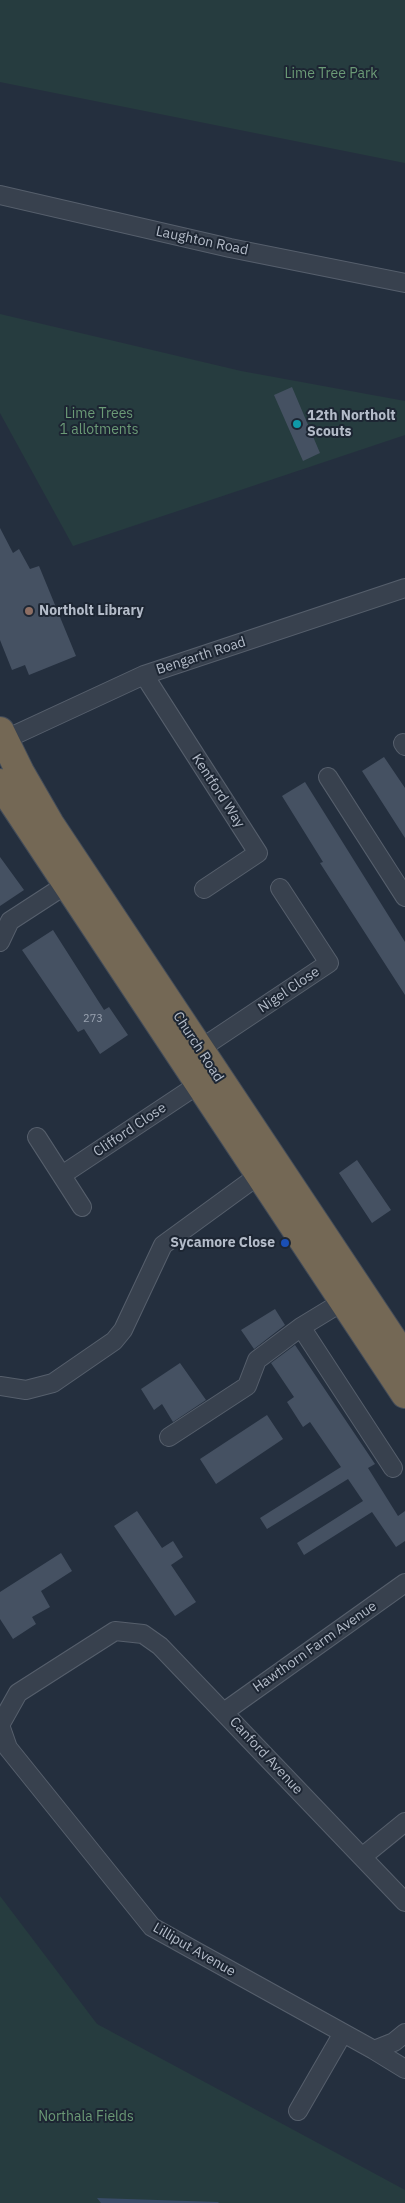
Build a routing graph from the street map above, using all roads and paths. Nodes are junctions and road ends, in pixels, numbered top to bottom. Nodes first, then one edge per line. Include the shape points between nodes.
1 (0, 196) edge
2 (405, 283) edge
3 (405, 588) edge
4 (144, 675) junction
5 (2, 736) edge
6 (328, 777) dead end
7 (0, 783) edge
8 (398, 873) edge
9 (67, 884) junction
10 (280, 888) dead end
11 (204, 889) dead end
12 (405, 897) edge
13 (0, 942) edge
14 (200, 1049) junction
15 (199, 1084) junction
16 (37, 1136) dead end
17 (62, 1175) junction
18 (259, 1175) junction
19 (82, 1207) dead end
20 (342, 1302) junction
21 (301, 1327) junction
22 (405, 1358) edge
23 (0, 1386) edge
24 (405, 1394) edge
25 (169, 1437) dead end
26 (393, 1468) dead end
27 (405, 1583) edge
28 (115, 1631) joint
29 (224, 1712) junction
30 (0, 1725) edge
31 (405, 1822) edge
32 (362, 1857) junction
33 (405, 1902) edge
34 (343, 2033) junction
35 (405, 2033) edge
36 (374, 2050) junction
37 (405, 2069) edge
38 (298, 2111) dead end

1 - 2 street, Laughton Road via 230,248
3 - 4 street, Bengarth Road
4 - 5 street, Bengarth Road
4 - 11 street, Kentford Way via 258,853
5 - 14 highway, Church Road via 50,824
6 - 8 street
7 - 9 highway, Church Road
8 - 12 street
9 - 13 street via 10,921
9 - 15 highway, Church Road
10 - 14 street, Nigel Close via 329,963
14 - 22 highway, Church Road
15 - 17 street, Clifford Close
15 - 18 highway, Church Road
16 - 17 street
17 - 19 street
18 - 20 highway, Church Road
18 - 23 street via 162,1245 114,1341 53,1383 26,1390
20 - 21 street
20 - 24 highway, Church Road
21 - 25 street via 257,1360 247,1386
21 - 26 street
27 - 29 street, Hawthorn Farm Avenue
28 - 29 street, Canford Avenue via 143,1634 160,1646
28 - 30 street, Lilliput Avenue via 18,1693
29 - 32 street, Canford Avenue
30 - 34 street, Lilliput Avenue via 8,1748 152,1927
31 - 32 street
32 - 33 street, Canford Avenue
34 - 36 street, Lilliput Avenue
34 - 38 street
35 - 36 street via 394,2042
36 - 37 street, Lilliput Avenue

